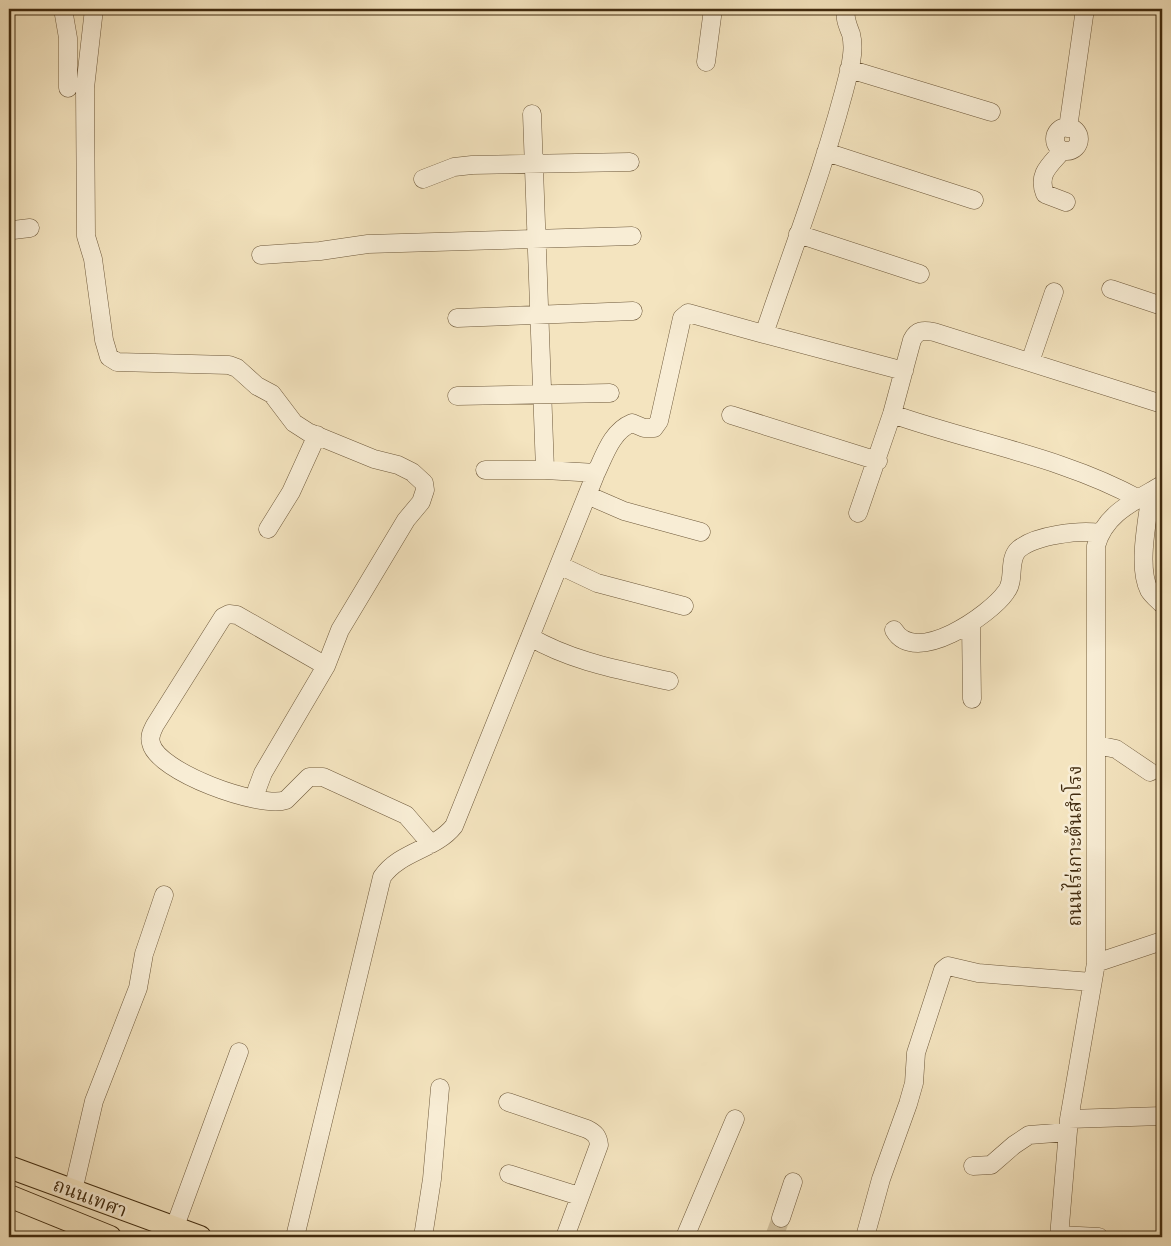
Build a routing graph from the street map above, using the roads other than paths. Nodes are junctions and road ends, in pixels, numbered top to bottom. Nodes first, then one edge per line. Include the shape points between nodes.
1 (64, 9) edge
2 (94, 9) edge
3 (713, 9) edge
4 (846, 9) edge
5 (1085, 9) edge
6 (706, 62) dead end
7 (850, 69) junction
8 (68, 88) dead end
9 (991, 112) dead end
10 (532, 114) dead end
11 (826, 152) junction
12 (630, 162) dead end
13 (533, 164) junction
14 (423, 179) dead end
15 (974, 200) dead end
16 (1066, 202) dead end
17 (30, 228) dead end
18 (9, 229) edge
19 (798, 234) junction
20 (632, 236) dead end
21 (535, 239) junction
22 (261, 255) dead end
23 (920, 274) dead end
24 (1111, 289) dead end
25 (1054, 292) dead end
26 (1162, 306) edge
27 (633, 311) dead end
28 (538, 315) junction
29 (457, 318) dead end
30 (764, 334) junction
31 (1030, 362) junction
32 (904, 371) junction
33 (610, 393) dead end
34 (542, 395) junction
35 (457, 396) dead end
36 (1162, 404) edge
37 (892, 414) junction
38 (731, 416) dead end
39 (316, 435) junction
40 (878, 460) junction
41 (485, 470) dead end
42 (545, 470) junction
43 (596, 473) junction
44 (1151, 492) edge
45 (587, 495) junction
46 (858, 513) dead end
47 (268, 529) dead end
48 (701, 532) dead end
49 (1100, 533) junction
50 (559, 565) junction
51 (1162, 604) edge
52 (684, 606) dead end
53 (971, 624) junction
54 (894, 630) dead end
55 (530, 637) junction
56 (326, 666) junction
57 (669, 681) dead end
58 (972, 700) dead end
59 (1097, 745) junction
60 (1150, 772) dead end
61 (256, 798) junction
62 (431, 844) junction
63 (164, 895) dead end
64 (1162, 941) edge
65 (1096, 963) junction
66 (1092, 982) junction
67 (239, 1052) dead end
68 (440, 1088) dead end
69 (508, 1102) dead end
70 (1162, 1116) edge
71 (734, 1119) dead end
72 (1068, 1126) junction
73 (973, 1166) dead end
74 (9, 1167) edge
75 (509, 1174) dead end
76 (793, 1182) dead end
77 (49, 1183) junction
78 (73, 1191) junction
79 (579, 1196) junction
80 (9, 1197) edge
81 (41, 1210) junction
82 (782, 1218) tunnel mouth
83 (140, 1228) edge
84 (174, 1229) junction
85 (1059, 1236) edge
86 (110, 1237) edge
87 (200, 1237) edge
88 (295, 1237) edge
89 (423, 1237) edge
90 (565, 1237) edge
91 (685, 1237) edge
92 (864, 1237) edge
93 (1100, 1237) edge

1 - 8 street via 68,38
2 - 39 street via 85,88 86,236 93,259 106,352 117,362 229,365 237,368 272,394 294,423
3 - 6 street
4 - 7 street via 853,52
5 - 16 street via 1068,128 1056,135 1057,146 1062,150 1041,182 1045,194
7 - 9 street
7 - 11 street
10 - 13 street
11 - 15 street
11 - 19 street
12 - 13 street
13 - 14 street via 454,167
13 - 21 street
17 - 18 street
19 - 23 street
19 - 30 street
20 - 21 street
21 - 22 street via 368,244
21 - 28 street
24 - 26 street
25 - 31 street
27 - 28 street
28 - 29 street
28 - 34 street
30 - 32 street
30 - 43 street via 700,315 684,314 675,340 659,421 654,428 632,423 623,426 613,438
31 - 32 street via 922,330 912,340
31 - 36 street
32 - 37 street
33 - 34 street
34 - 35 street
34 - 42 street
37 - 40 street
37 - 44 street
38 - 40 street
39 - 47 street via 291,492
39 - 56 street via 412,472 424,483 425,490 421,502 406,520 340,630
40 - 46 street
41 - 42 street
42 - 43 street
43 - 45 street
44 - 49 street via 1110,518
44 - 51 street via 1145,574 1150,590
45 - 48 street via 624,511
45 - 50 street
49 - 53 street via 1062,534 1018,550 1008,590
49 - 59 street, ถนนไร่เกาะต้นสำโรง via 1096,546
50 - 52 street via 597,583
50 - 55 street
53 - 54 street via 949,635 912,642 903,640
53 - 58 street
55 - 57 street via 581,660
55 - 62 street via 454,826
56 - 61 street via 258,782
56 - 61 street via 237,615 229,614 217,622 155,725 150,742 158,755 208,786
59 - 60 street via 1116,749
59 - 65 street, ถนนไร่เกาะต้นสำโรง
61 - 62 street via 282,802 309,777 323,777 406,815
62 - 88 street via 397,860 382,876
63 - 78 street via 147,946 138,988 94,1102
64 - 65 street
65 - 66 street, ถนนไร่เกาะต้นสำโรง
66 - 72 street, ถนนไร่เกาะต้นสำโรง
66 - 92 street via 978,973 948,966 943,970 916,1053 914,1083 908,1104
67 - 84 street
68 - 89 street
69 - 79 street via 595,1133 599,1145
70 - 72 street
71 - 91 street
72 - 73 street via 1029,1135 991,1165
72 - 85 street, ถนนไร่เกาะต้นสำโรง
74 - 77 main road, ถนนเทศา
75 - 79 street
76 - 82 street
77 - 78 main road, ถนนเทศา
77 - 81 main road
78 - 83 main road, ถนนเทศา
79 - 90 street
80 - 81 main road, ถนนเทศา
81 - 86 main road, ถนนเทศา
83 - 84 main road, ถนนเทศา
84 - 87 main road, ถนนเทศา
85 - 93 street

